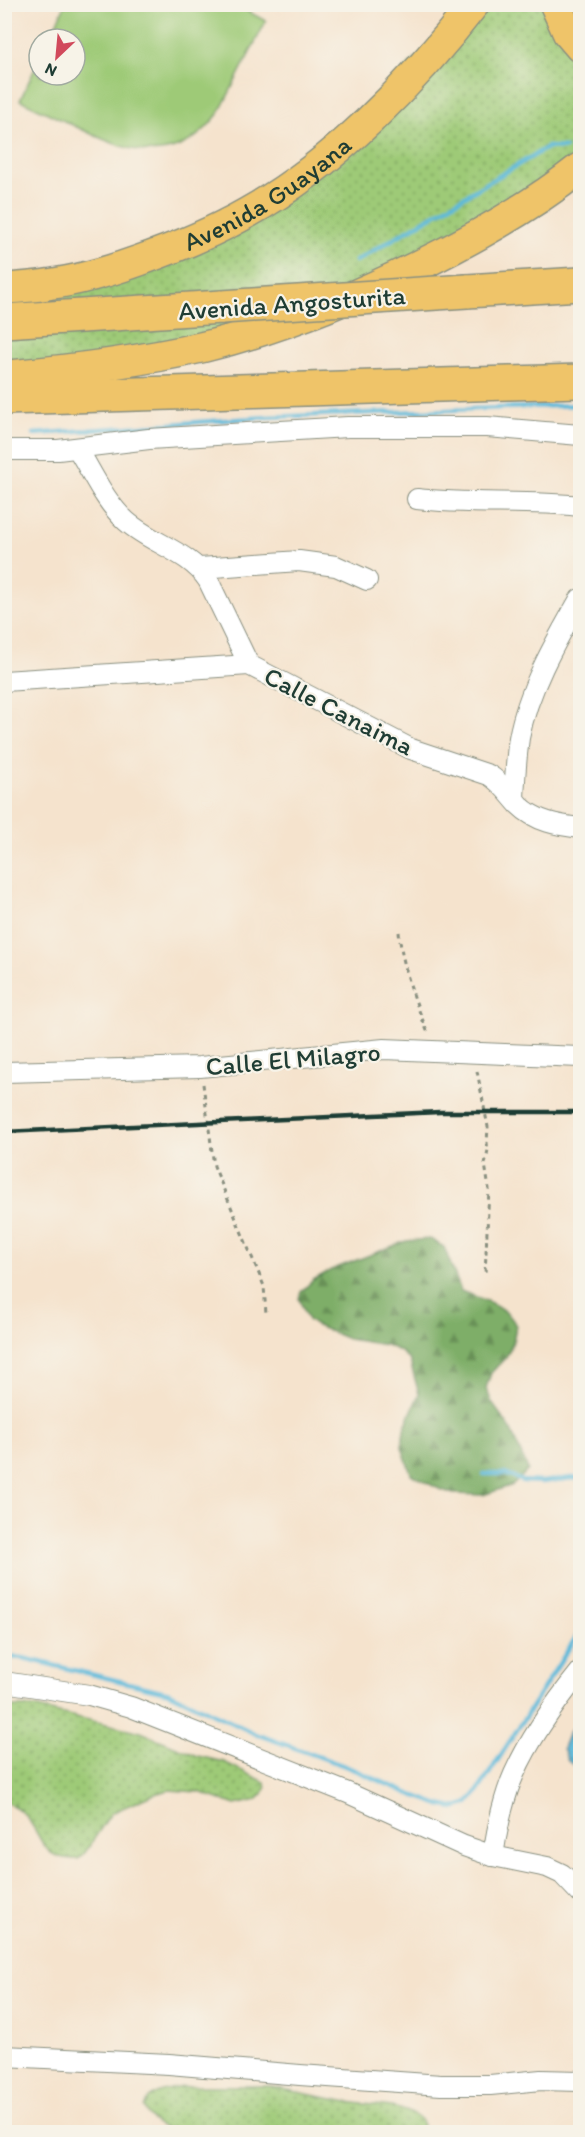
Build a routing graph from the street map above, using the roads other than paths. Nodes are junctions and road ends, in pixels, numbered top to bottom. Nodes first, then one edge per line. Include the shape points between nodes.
1 (474, 4) edge
2 (555, 4) edge
3 (580, 47) edge
4 (580, 168) edge
5 (580, 284) edge
6 (4, 289) edge
7 (4, 321) edge
8 (4, 376) edge
9 (580, 381) edge
10 (62, 397) junction
11 (4, 398) edge
12 (4, 409) edge
13 (580, 435) edge
14 (77, 448) junction
15 (4, 450) edge
16 (417, 499) dead end
17 (580, 506) edge
18 (200, 568) junction
19 (367, 580) dead end
20 (580, 599) edge
21 (249, 665) junction
22 (4, 681) edge
23 (514, 798) junction
24 (580, 828) edge
25 (580, 1057) edge
26 (4, 1072) edge
27 (580, 1672) edge
28 (4, 1682) edge
29 (493, 1856) junction
30 (580, 1893) edge
31 (4, 2056) edge
32 (580, 2081) edge

1 - 6 main road, Avenida Guayana via 382,108 306,173 247,213 179,246 114,269 51,284
2 - 3 main road via 568,33
4 - 8 main road via 506,219 449,250 308,314 241,337 162,356
5 - 7 highway, Avenida Angosturita, bridge
9 - 10 highway
10 - 11 highway
10 - 12 highway
13 - 14 street via 488,427 348,427
14 - 15 street
14 - 18 street via 126,521
16 - 17 street
18 - 19 street via 299,561 336,566
18 - 21 street
20 - 23 street via 530,701 519,738
21 - 22 street, Calle Canaima
21 - 23 street, Calle Canaima via 411,749 489,775
23 - 24 street, Calle Canaima via 528,813 542,820
25 - 26 street, Calle El Milagro via 384,1050 200,1067
27 - 29 street via 514,1774
28 - 29 street via 89,1695 131,1707 348,1793
29 - 30 street via 547,1867 562,1874
31 - 32 street via 441,2085 541,2079

